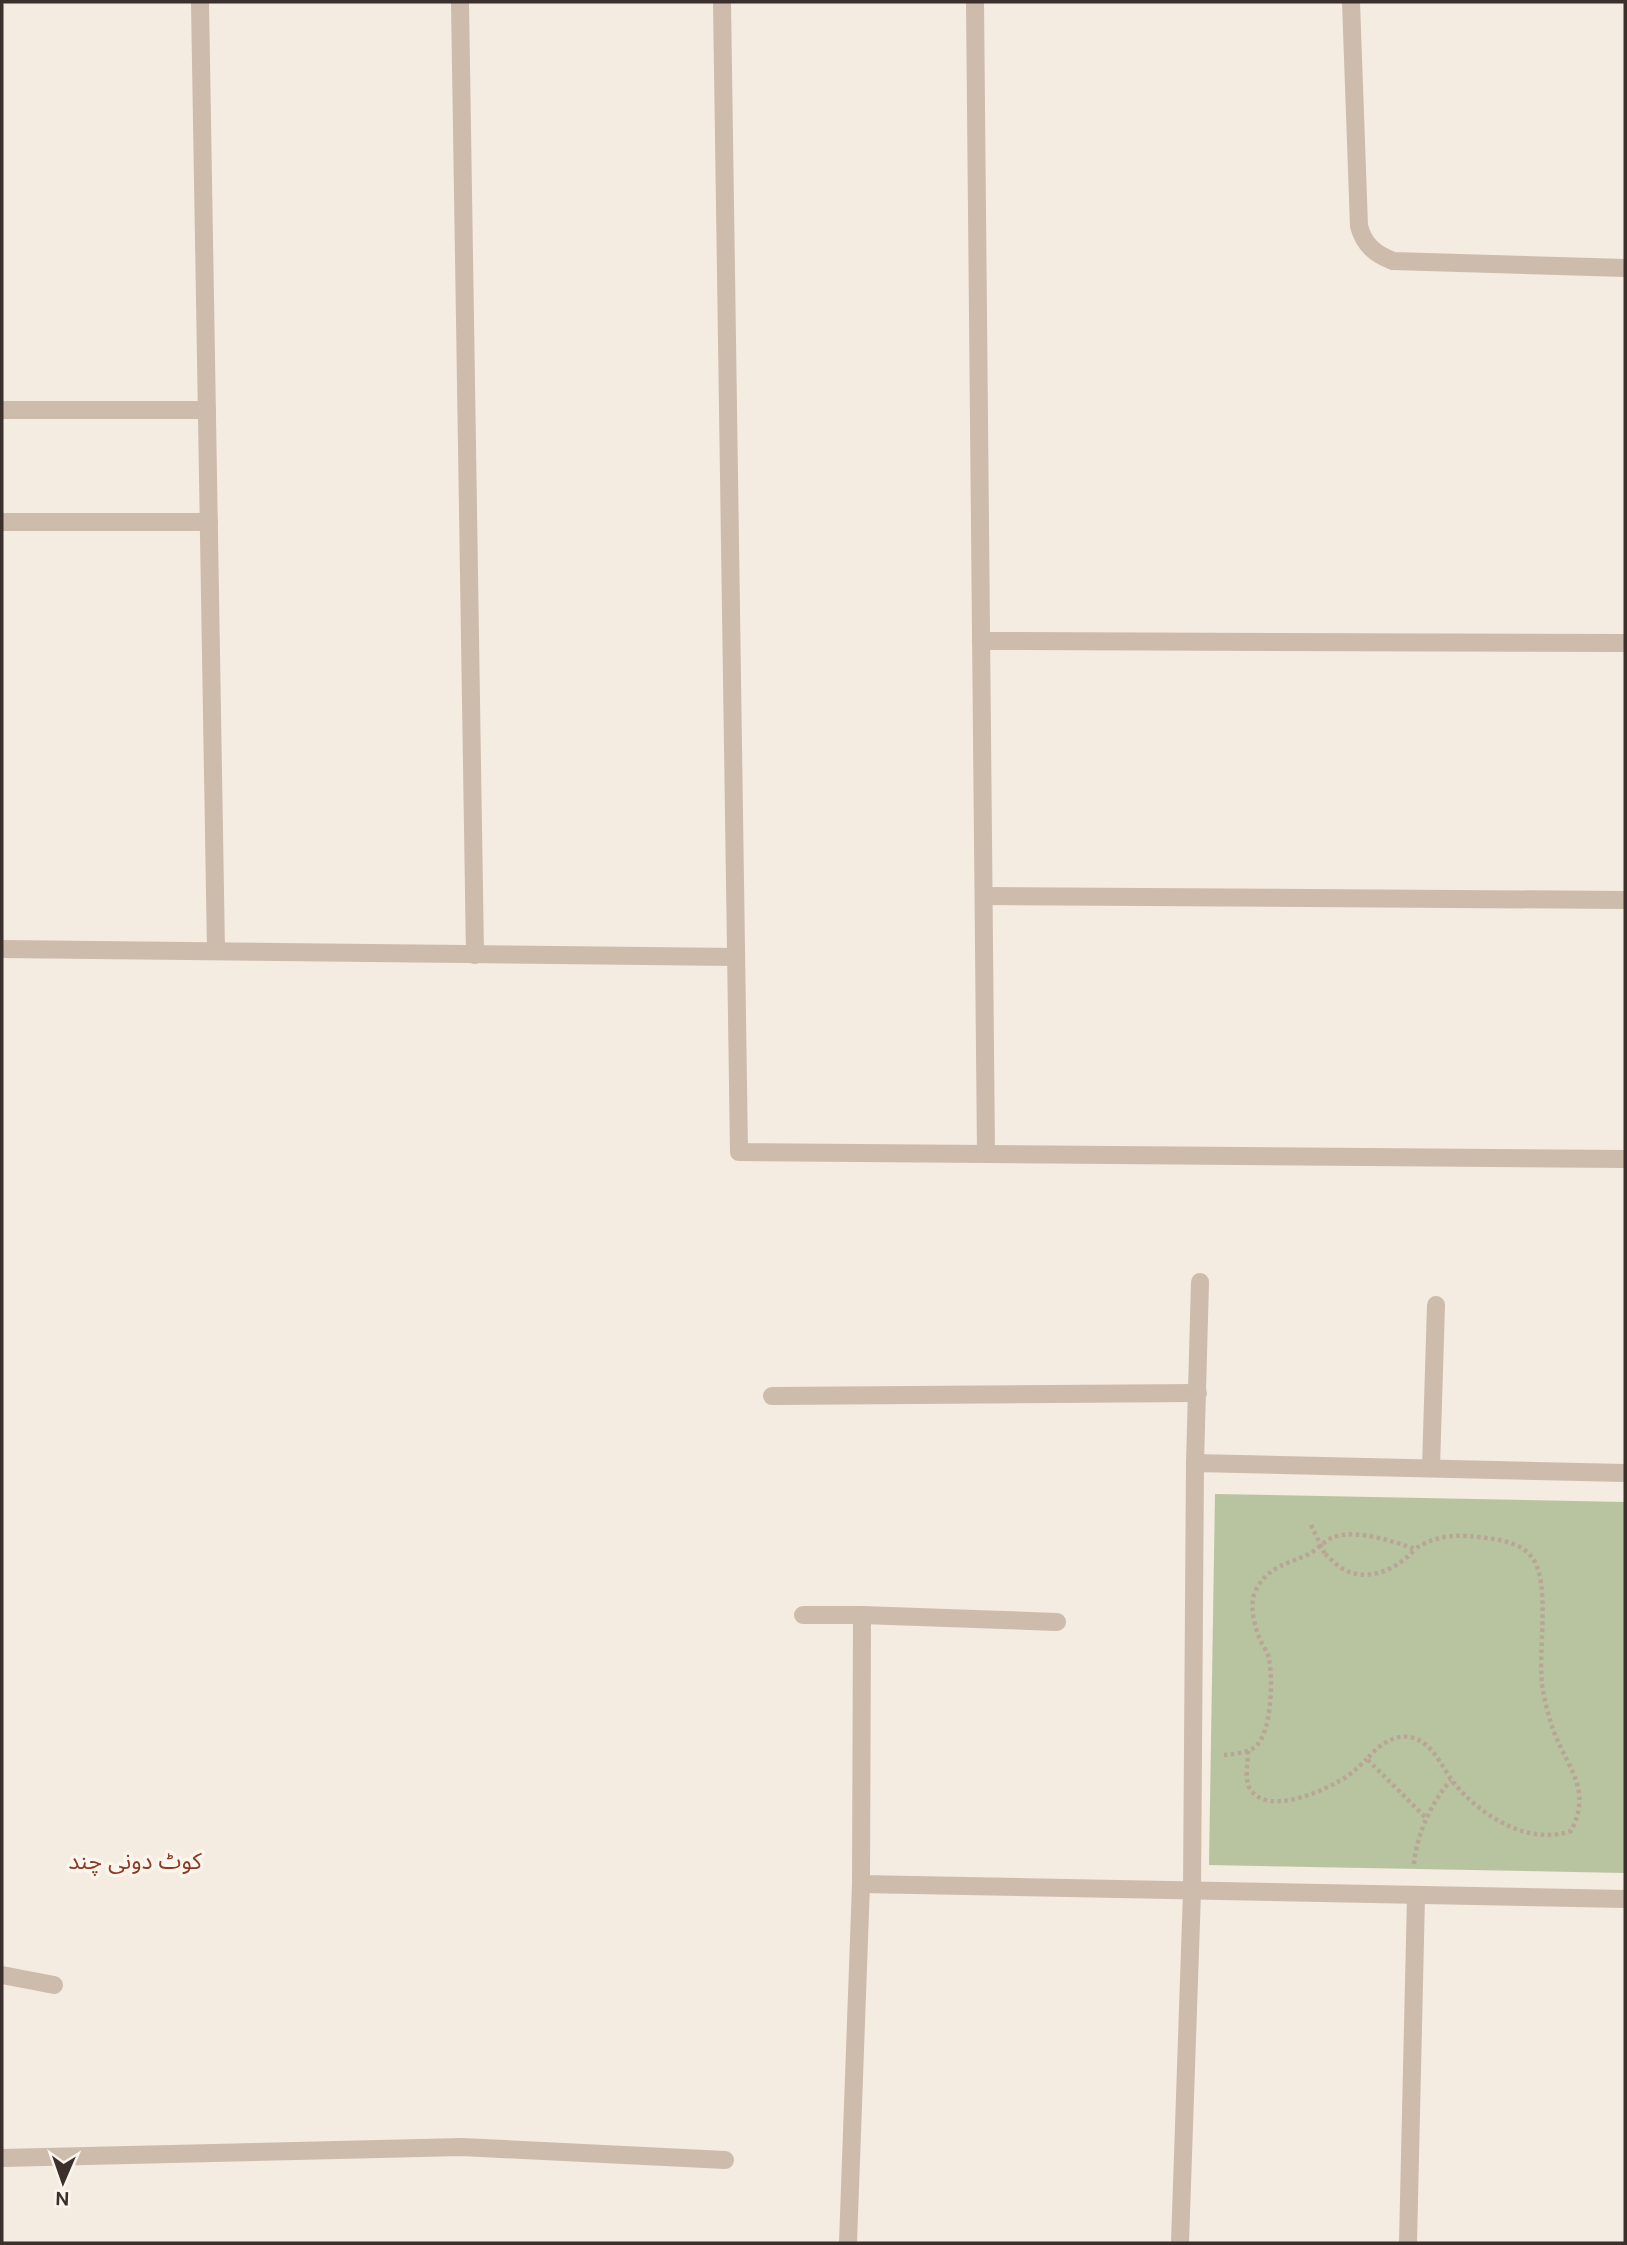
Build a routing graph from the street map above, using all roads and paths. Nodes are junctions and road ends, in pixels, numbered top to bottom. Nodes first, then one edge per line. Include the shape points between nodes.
1 (200, 2) edge
2 (460, 2) edge
3 (722, 2) edge
4 (975, 2) edge
5 (1351, 2) edge
6 (1625, 268) edge
7 (2, 410) edge
8 (207, 410) junction
9 (2, 522) edge
10 (209, 522) junction
11 (981, 641) junction
12 (1625, 643) edge
13 (984, 895) junction
14 (1625, 900) edge
15 (2, 949) edge
16 (216, 951) junction
17 (475, 955) junction
18 (737, 957) junction
19 (986, 1154) junction
20 (1625, 1159) edge
21 (1200, 1282) dead end
22 (1436, 1305) dead end
23 (1198, 1393) junction
24 (772, 1396) dead end
25 (1195, 1463) junction
26 (1432, 1467) junction
27 (1625, 1473) edge
28 (1311, 1525) dead end
29 (1415, 1549) junction
30 (803, 1615) dead end
31 (862, 1615) junction
32 (1057, 1622) dead end
33 (1248, 1751) junction
34 (1194, 1757) junction
35 (1367, 1759) junction
36 (1451, 1780) junction
37 (1427, 1819) junction
38 (861, 1884) junction
39 (1192, 1892) junction
40 (1416, 1896) junction
41 (1625, 1899) edge
42 (2, 1975) edge
43 (54, 1985) dead end
44 (2, 2158) edge
45 (725, 2160) dead end
46 (848, 2243) edge
47 (1180, 2243) edge
48 (1408, 2243) edge

1 - 8 street
2 - 17 street
3 - 18 street
4 - 11 street
5 - 6 street via 1359,226 1370,248 1393,261
7 - 8 street
8 - 10 street
9 - 10 street
10 - 16 street
11 - 12 street
11 - 13 street
13 - 14 street
13 - 19 street
15 - 16 street
16 - 17 street
17 - 18 street
18 - 19 street via 739,1152
19 - 20 street
21 - 23 street
22 - 26 street
23 - 24 street
23 - 25 street
25 - 26 street
25 - 34 street
26 - 27 street
28 - 29 path, bridge via 1325,1554 1345,1570 1362,1574 1382,1573
29 - 33 path via 1374,1537 1345,1535 1331,1538 1265,1576 1255,1591 1252,1613 1269,1657 1270,1706 1264,1734
29 - 36 path via 1440,1537 1461,1535 1513,1543 1532,1556 1542,1584 1542,1688 1555,1734 1579,1786 1579,1814 1571,1831 1558,1835 1515,1829 1476,1806
30 - 31 street
31 - 32 street
31 - 38 street
33 - 34 path
33 - 35 path via 1250,1789 1258,1797 1277,1801 1297,1800 1323,1790
34 - 39 street
35 - 36 path via 1377,1747 1392,1740 1416,1738 1444,1766
35 - 37 path
36 - 37 path
37 - 40 path via 1413,1861
38 - 39 street
38 - 46 street
39 - 40 street
39 - 47 street
40 - 41 street
40 - 48 street
42 - 43 street
44 - 45 street via 462,2147

